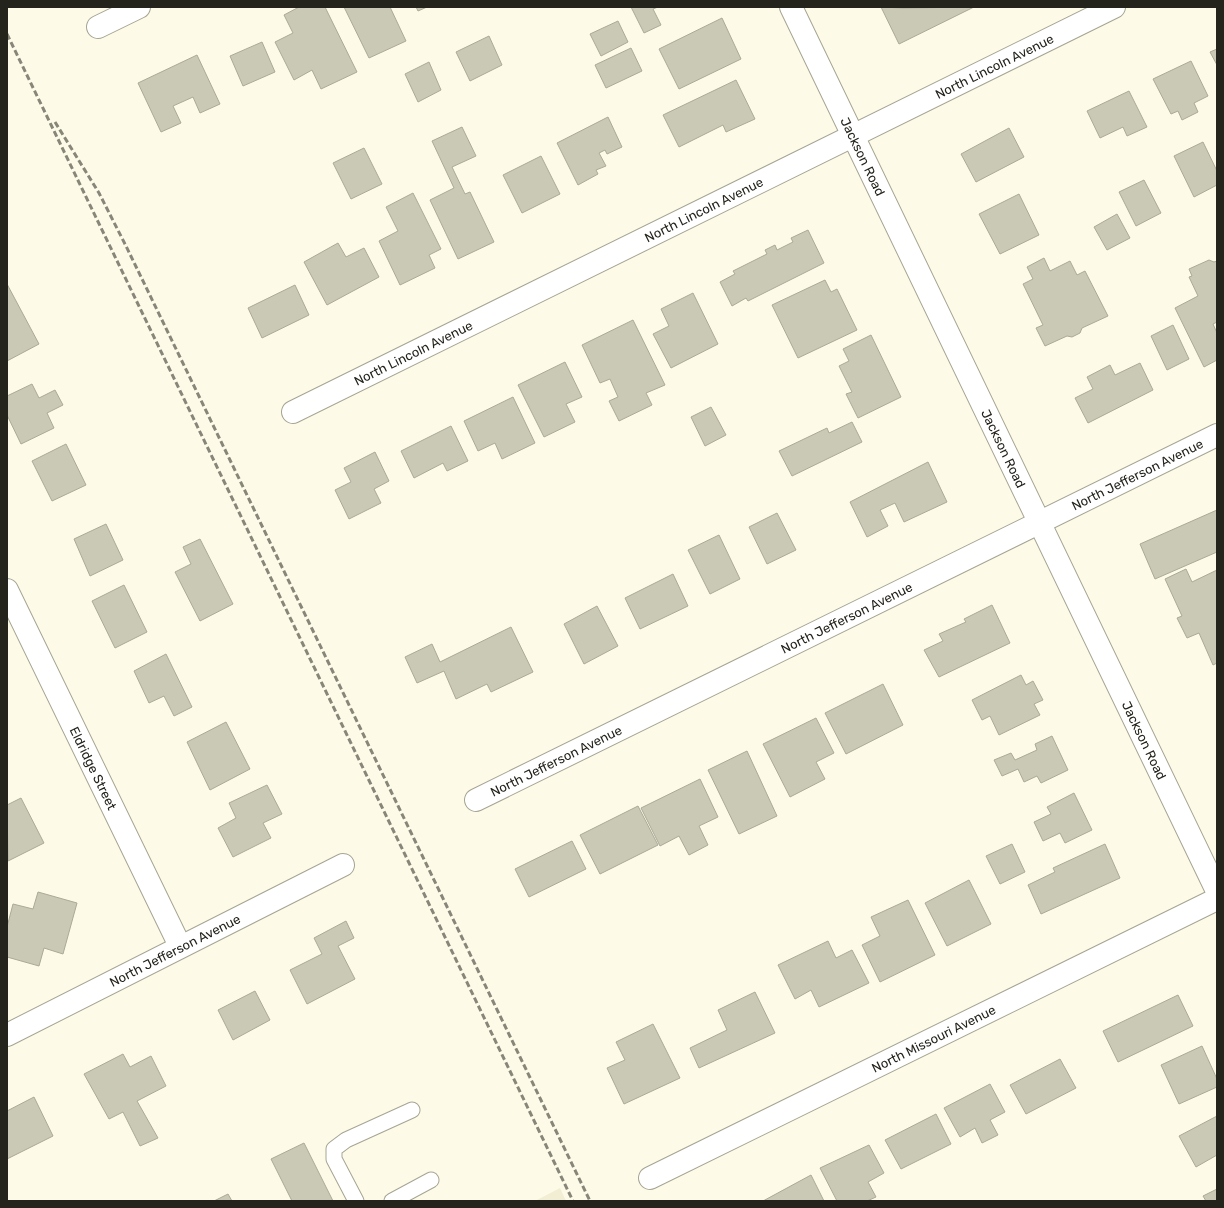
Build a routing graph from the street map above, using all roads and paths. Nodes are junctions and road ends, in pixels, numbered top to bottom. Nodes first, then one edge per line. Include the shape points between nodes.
1 (139, 7) edge
2 (790, 7) edge
3 (1114, 7) edge
4 (98, 27) dead end
5 (852, 136) junction
6 (294, 412) dead end
7 (1217, 435) edge
8 (1039, 523) junction
9 (7, 590) edge
10 (476, 800) dead end
11 (343, 865) dead end
12 (1217, 890) edge
13 (1217, 899) edge
14 (180, 946) junction
15 (7, 1035) edge
16 (412, 1110) dead end
17 (650, 1178) dead end
18 (431, 1180) dead end
19 (356, 1201) edge
20 (392, 1201) edge

1 - 4 street
2 - 5 street, Jackson Road
3 - 5 street, North Lincoln Avenue
5 - 6 street, North Lincoln Avenue
5 - 8 street, Jackson Road
7 - 8 street, North Jefferson Avenue
8 - 10 street, North Jefferson Avenue
8 - 12 street, Jackson Road
9 - 14 street, Eldridge Street
11 - 14 street, North Jefferson Avenue
13 - 17 street, North Missouri Avenue
14 - 15 street, North Jefferson Avenue
16 - 19 lane via 346,1140 334,1149 334,1159
18 - 20 lane

